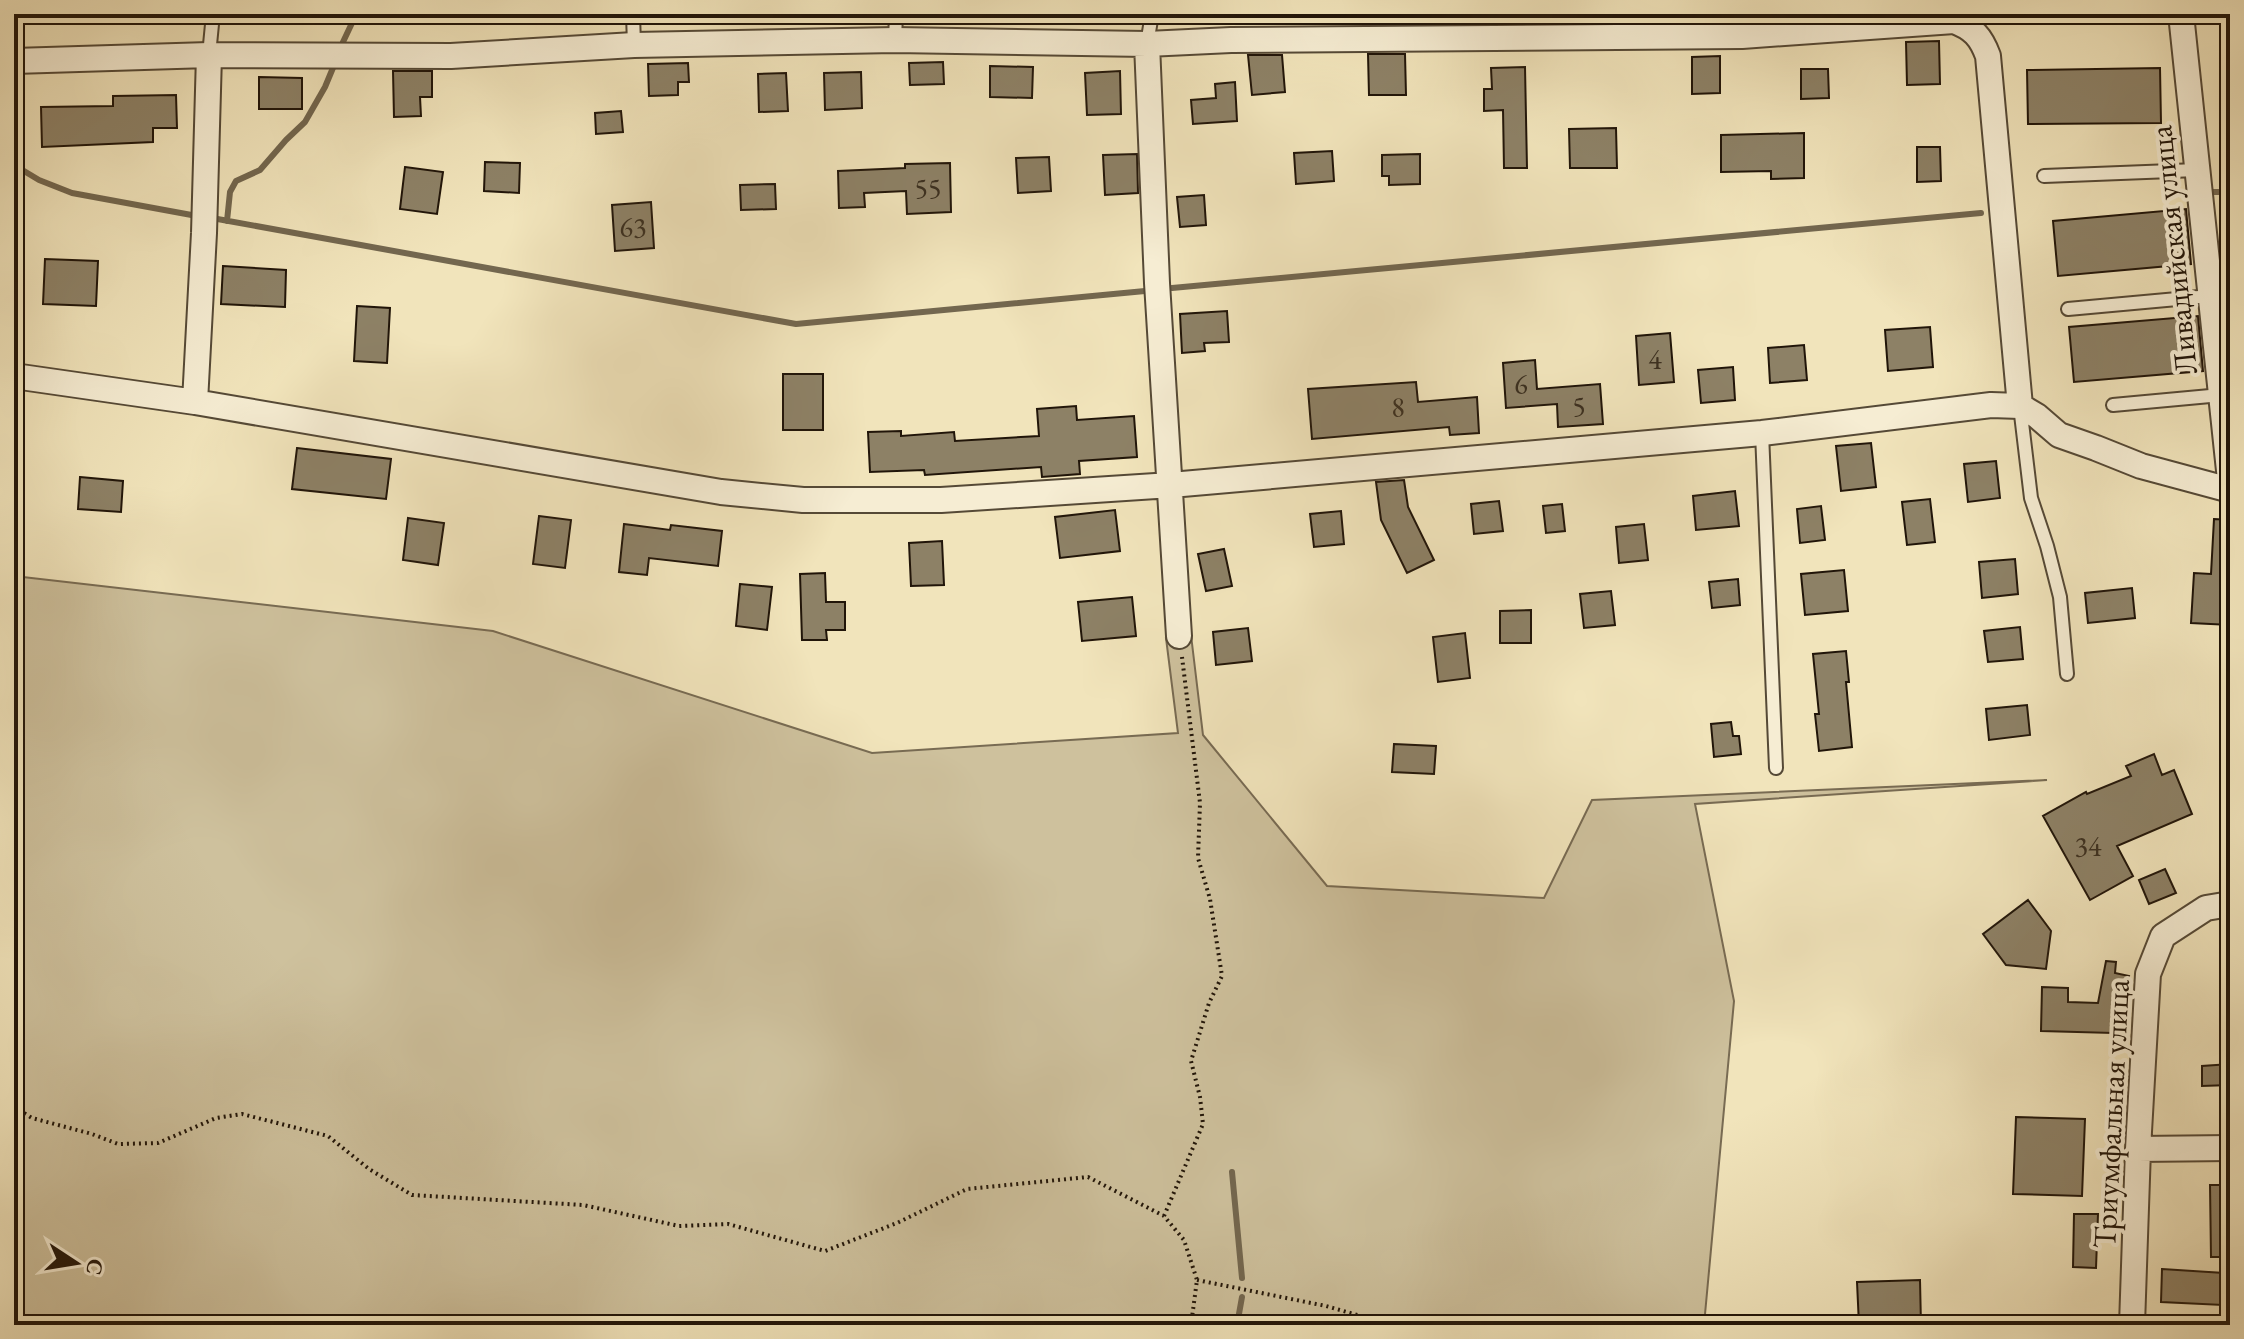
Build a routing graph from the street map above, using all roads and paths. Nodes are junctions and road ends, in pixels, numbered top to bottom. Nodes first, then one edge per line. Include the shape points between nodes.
1 (213, 14) edge
2 (633, 14) edge
3 (896, 14) edge
4 (1152, 14) edge
5 (2181, 14) edge
6 (895, 40) junction
7 (1147, 44) junction
8 (634, 45) junction
9 (209, 55) junction
10 (14, 61) edge
11 (2197, 170) junction
12 (2044, 176) dead end
13 (2210, 296) junction
14 (2068, 309) dead end
15 (14, 376) edge
16 (2221, 395) junction
17 (195, 402) junction
18 (2113, 405) dead end
19 (2020, 406) junction
20 (1762, 433) junction
21 (2230, 480) edge
22 (1171, 485) junction
23 (2230, 490) edge
24 (1179, 636) joint
25 (2067, 674) dead end
26 (1776, 768) dead end
27 (2230, 904) edge
28 (14, 1107) edge
29 (2230, 1148) edge
30 (2138, 1149) junction
31 (1164, 1216) junction
32 (1197, 1280) junction
33 (1191, 1325) edge
34 (1392, 1325) edge
35 (2132, 1325) edge

1 - 9 lane
2 - 8 lane
3 - 6 lane
4 - 7 lane
5 - 11 street, Ливадийская улица
6 - 7 street
6 - 8 street
7 - 19 street via 1742,36 1954,21 1969,27 1988,56
7 - 22 street
8 - 9 street via 451,56
9 - 10 street
9 - 17 street
11 - 12 lane
11 - 13 street, Ливадийская улица
13 - 14 lane
13 - 16 street, Ливадийская улица
15 - 17 street
16 - 18 lane
16 - 21 street, Ливадийская улица
17 - 22 street via 721,492 803,500 941,500
19 - 20 street via 1991,405
19 - 23 street via 2059,435 2141,466
19 - 25 lane via 2031,498 2060,597
20 - 22 street
20 - 26 lane
22 - 24 street
24 - 31 path via 1200,803 1198,858 1222,976 1191,1061 1203,1124
27 - 30 street, Триумфальная улица via 2206,908 2163,936 2148,974
28 - 31 path via 32,1118 118,1144 158,1143 216,1118 242,1114 328,1136 412,1195 583,1205 679,1226 728,1224 825,1251 967,1189 1015,1183 1088,1177
29 - 30 street
30 - 35 street, Триумфальная улица
31 - 32 path via 1184,1240
32 - 33 path
32 - 34 path

